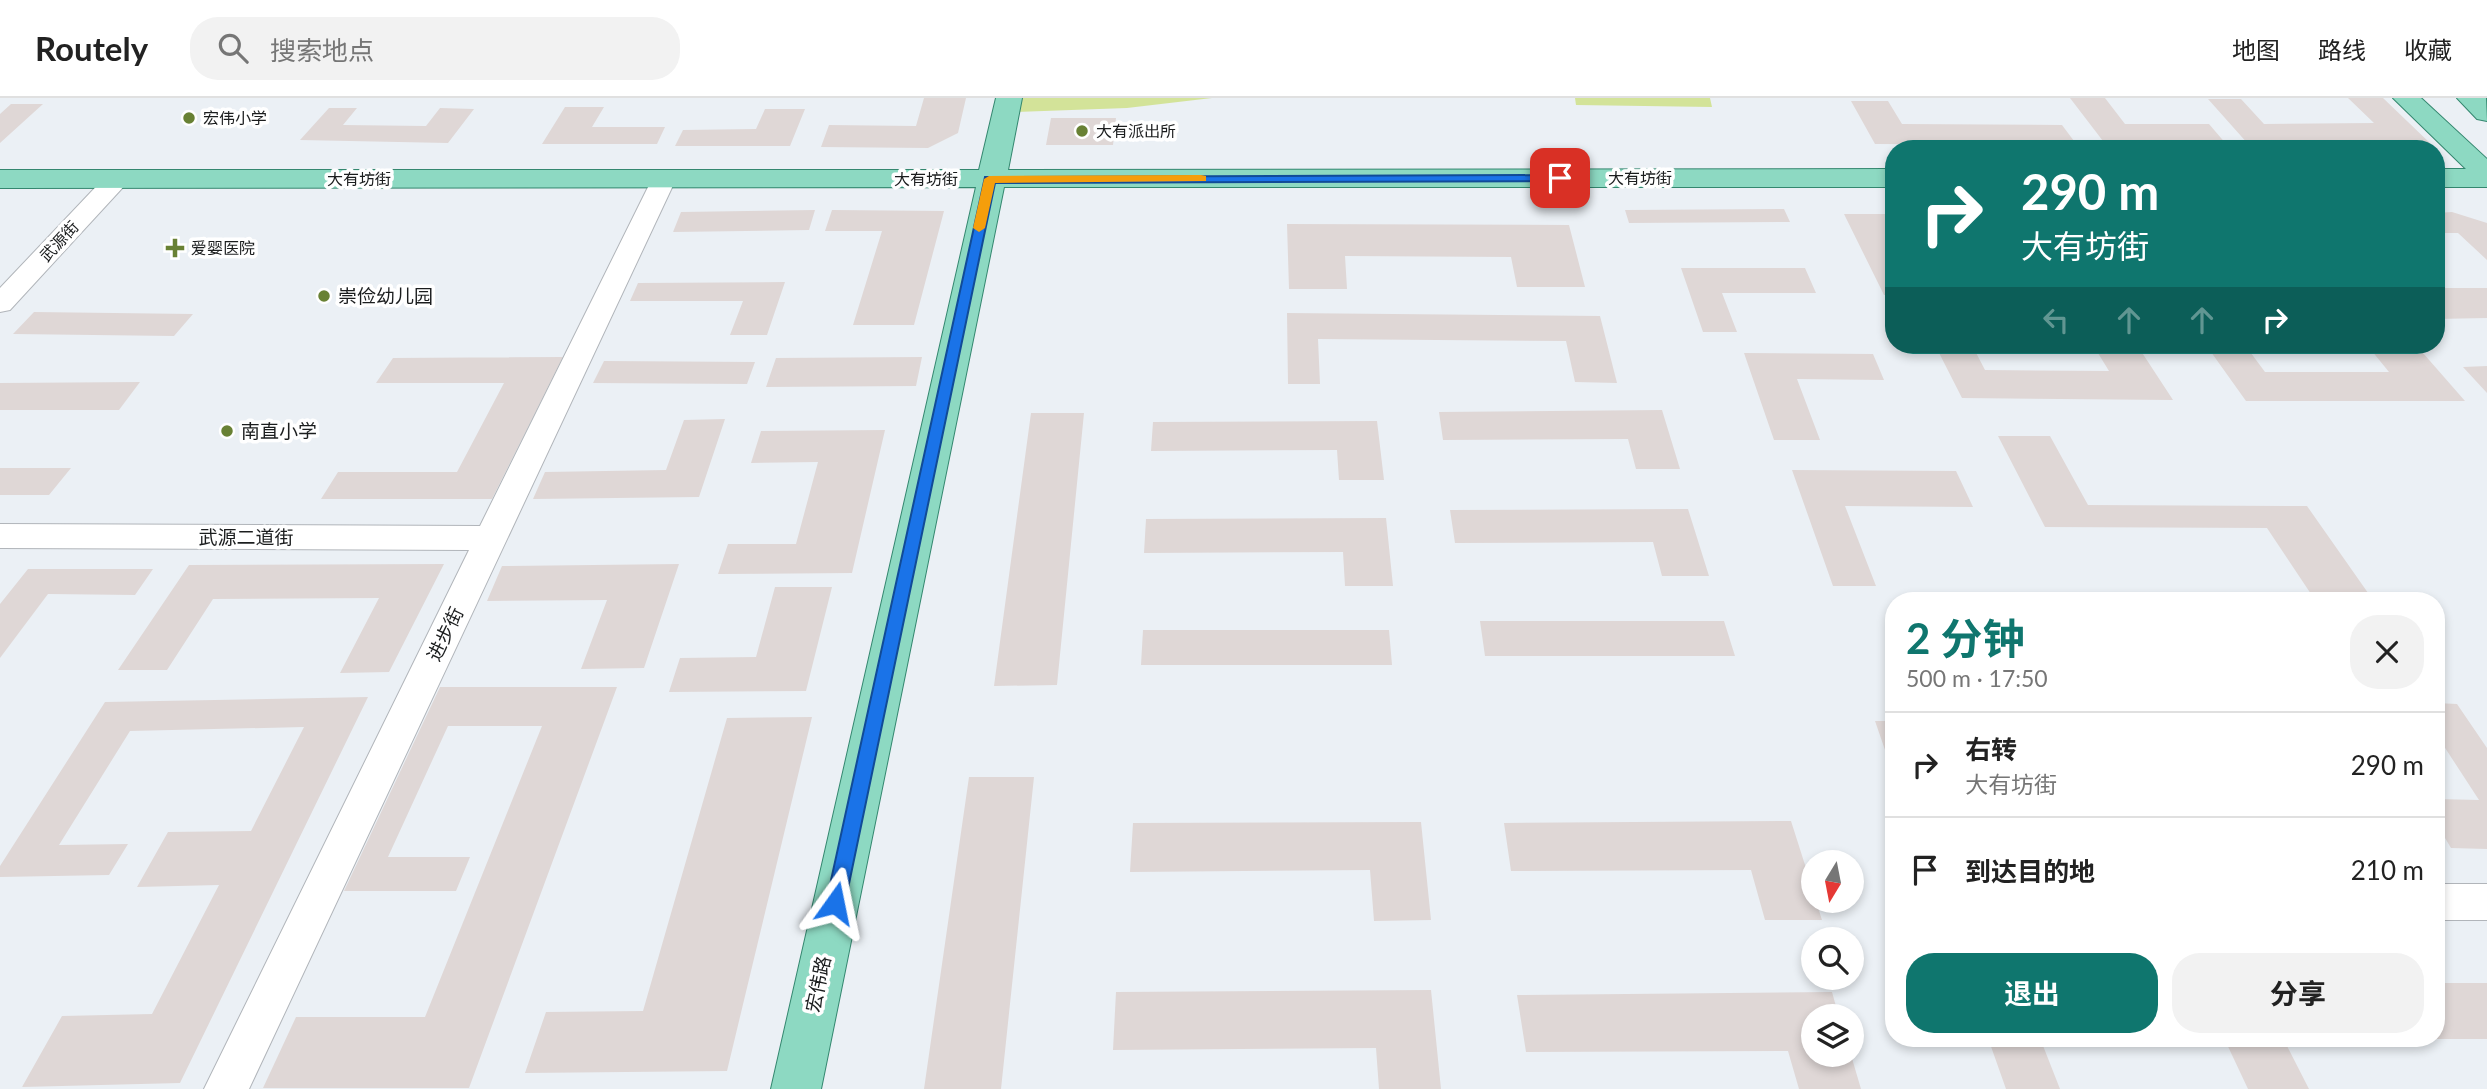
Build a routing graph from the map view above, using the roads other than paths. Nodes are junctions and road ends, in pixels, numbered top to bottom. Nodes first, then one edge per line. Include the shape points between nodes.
1 (1009, 98) edge
2 (2406, 98) edge
3 (2435, 98) edge
4 (2470, 98) edge
5 (2487, 113) edge
6 (2487, 145) edge
7 (2487, 176) edge
8 (1885, 178) edge
9 (2445, 178) edge
10 (0, 179) edge
11 (117, 179) junction
12 (664, 179) junction
13 (989, 179) junction
14 (0, 304) edge
15 (0, 536) edge
16 (491, 538) junction
17 (2445, 902) edge
18 (2487, 902) edge
19 (226, 1089) edge
20 (796, 1089) edge

1 - 13 main road, 宏伟路
2 - 7 main road
3 - 6 main road
4 - 5 main road
7 - 9 main road
8 - 13 main road, 大有坊街
10 - 11 main road, 大有坊街
11 - 12 main road, 大有坊街
11 - 14 street, 武源街
12 - 13 main road, 大有坊街
12 - 16 street, 进步街
13 - 20 main road, 宏伟路
15 - 16 street, 武源二道街
16 - 19 street, 进步街
17 - 18 street

